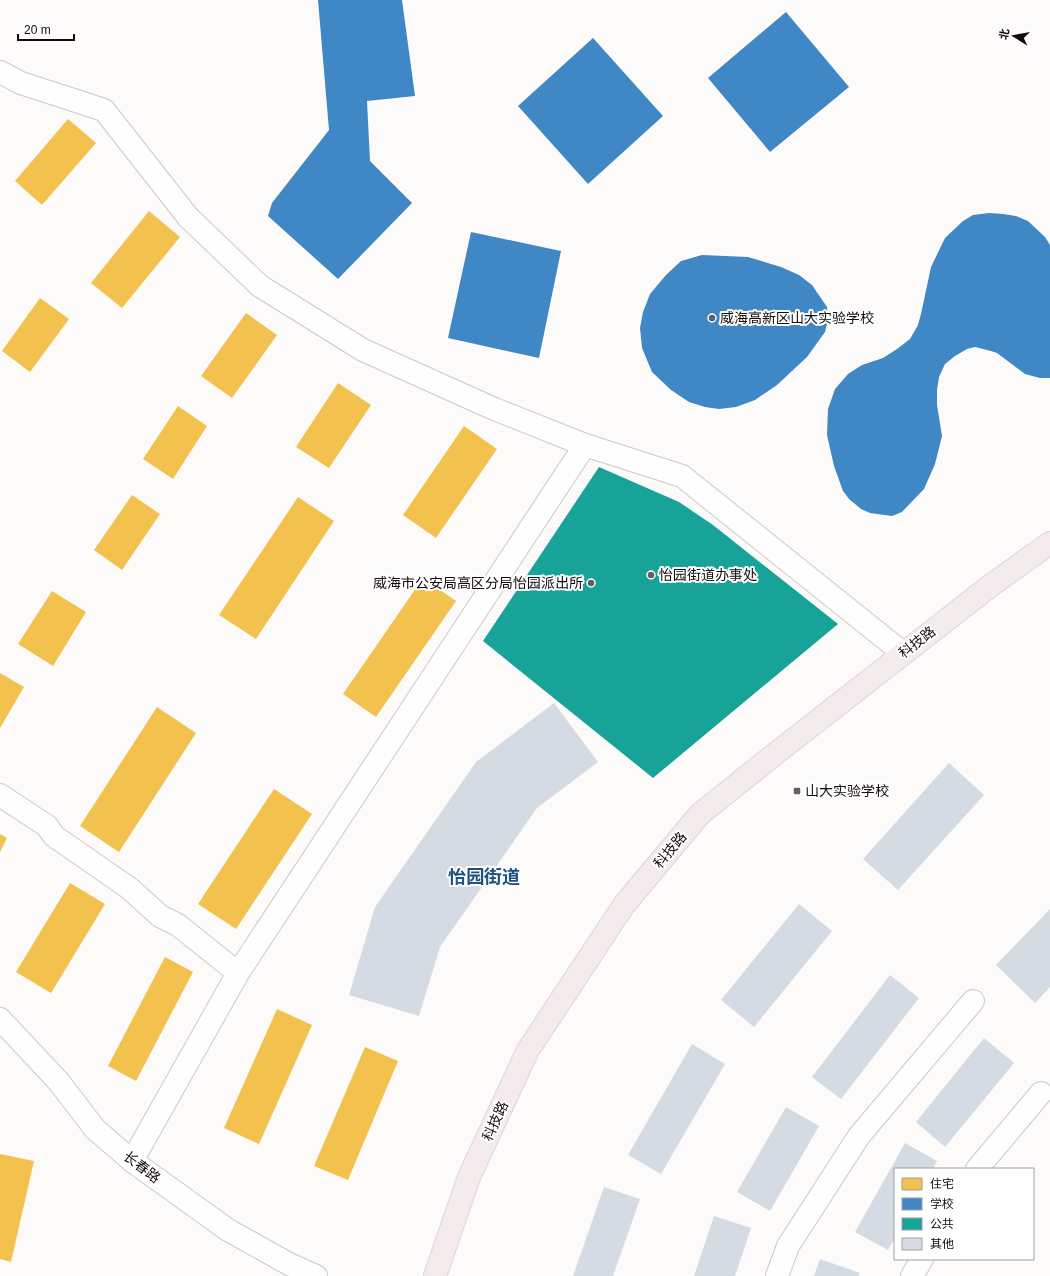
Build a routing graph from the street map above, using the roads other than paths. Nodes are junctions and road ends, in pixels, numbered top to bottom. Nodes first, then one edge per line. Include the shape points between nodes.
1 (0, 72) edge
2 (585, 445) junction
3 (1050, 543) edge
4 (903, 653) junction
5 (0, 795) edge
6 (238, 973) junction
7 (973, 1001) dead end
8 (0, 1019) edge
9 (1041, 1093) dead end
10 (132, 1161) junction
11 (978, 1168) edge
12 (921, 1260) edge
13 (316, 1276) edge
14 (435, 1276) edge
15 (777, 1276) edge
16 (912, 1276) edge

1 - 2 street via 21,83 104,110 188,217 260,286 363,350 492,408
2 - 4 street via 682,476
2 - 6 street
3 - 4 main road, 科技路
4 - 14 main road, 科技路 via 700,814 624,905 528,1050 469,1177
5 - 6 street via 47,826 54,836 129,888 160,916 178,925
6 - 10 street
7 - 15 street via 859,1136 788,1246
8 - 10 street, 长春路 via 59,1082 95,1129
9 - 11 street
10 - 13 street, 长春路 via 228,1230
12 - 16 street

